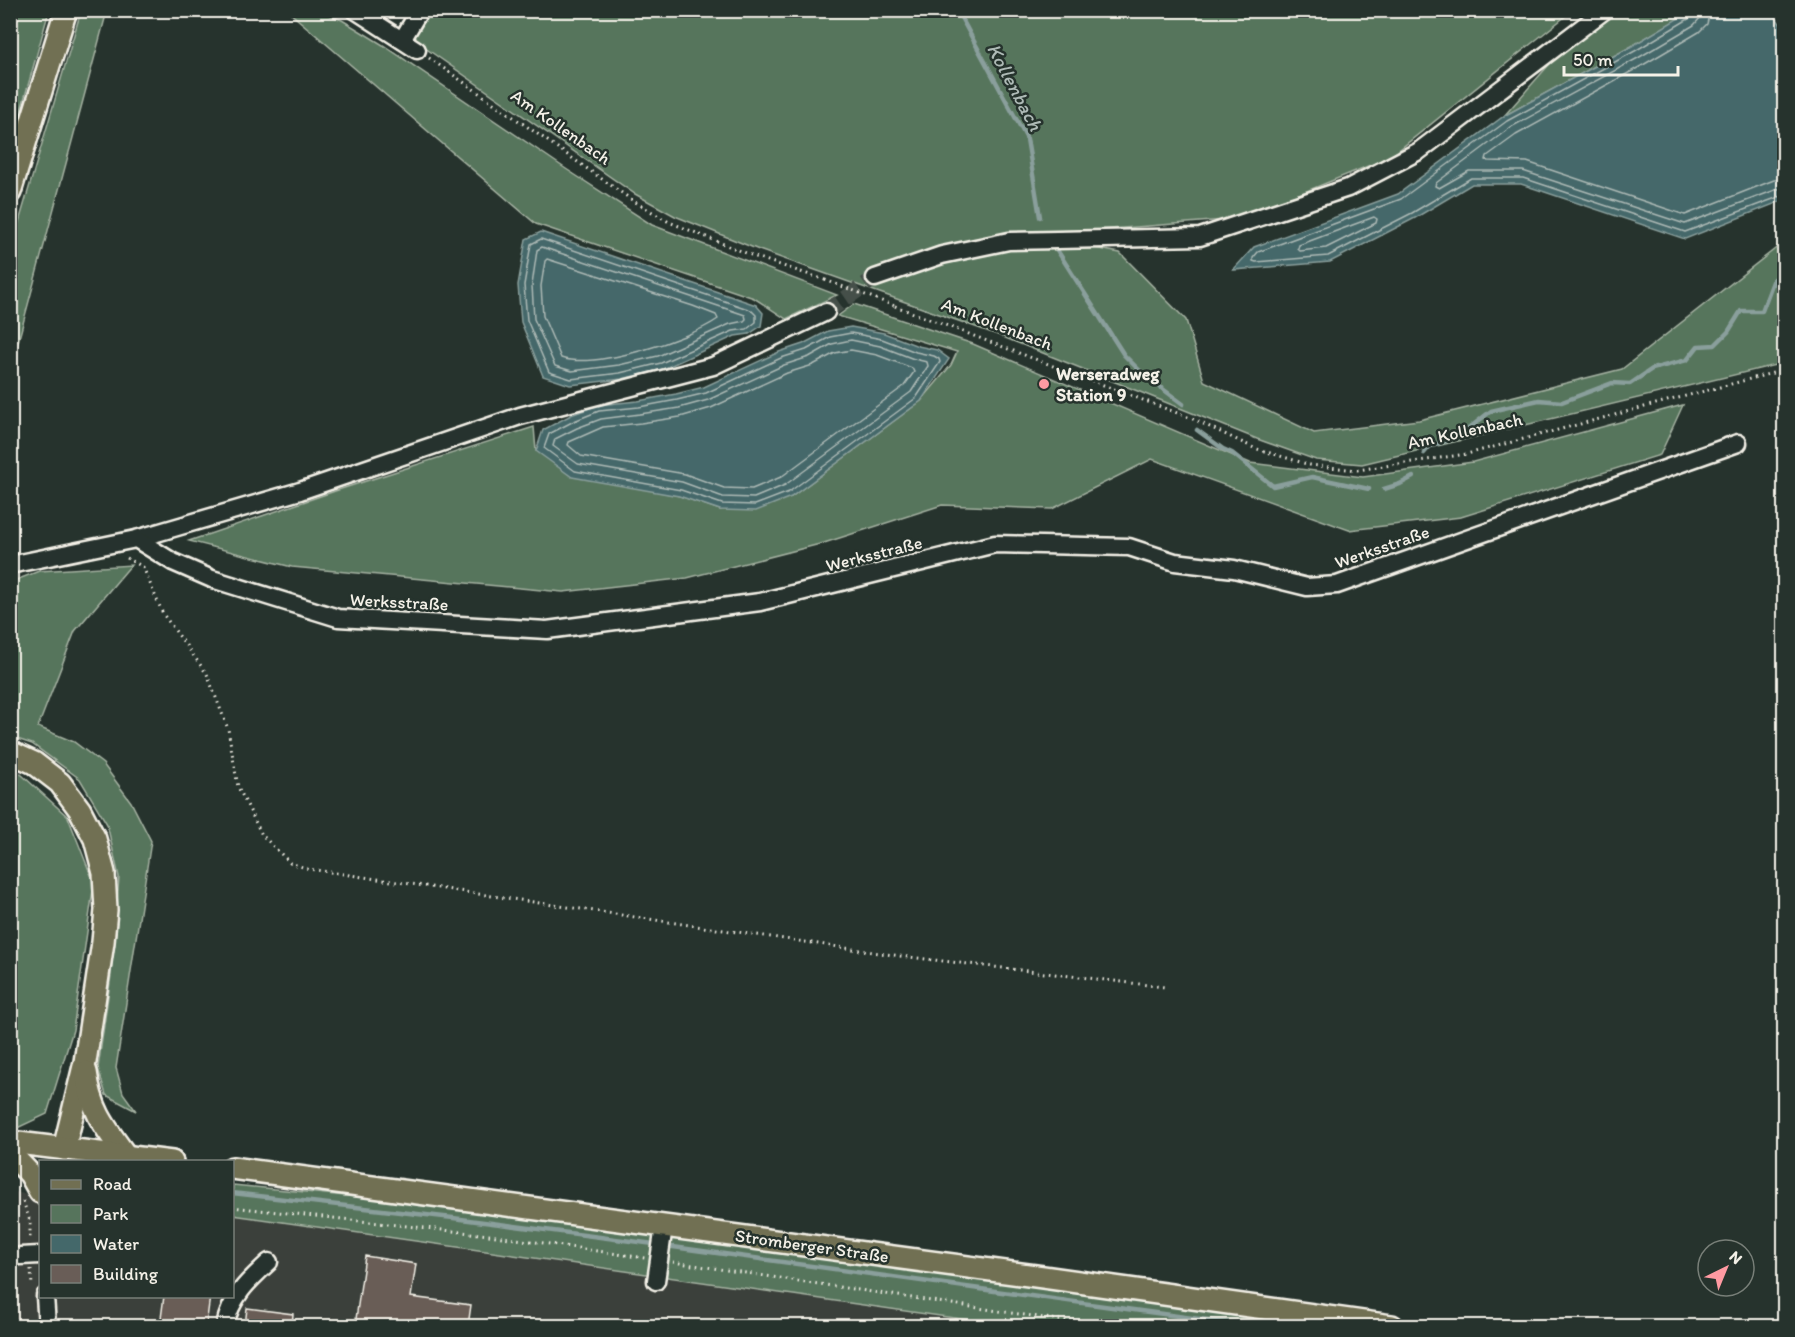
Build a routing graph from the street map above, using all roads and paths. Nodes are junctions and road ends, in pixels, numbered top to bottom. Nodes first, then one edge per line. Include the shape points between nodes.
1 (66, 10) edge
2 (355, 10) edge
3 (420, 10) edge
4 (1605, 10) edge
5 (402, 40) junction
6 (417, 50) joint
7 (10, 192) edge
8 (875, 278) tunnel mouth
9 (826, 312) tunnel mouth
10 (1785, 370) edge
11 (1738, 442) dead end
12 (136, 538) junction
13 (105, 545) junction
14 (10, 565) edge
15 (10, 752) edge
16 (1165, 987) dead end
17 (85, 1062) junction
18 (10, 1142) edge
19 (10, 1153) edge
20 (63, 1155) edge
21 (126, 1156) junction
22 (163, 1160) edge
23 (234, 1168) edge
24 (39, 1190) edge
25 (664, 1226) junction
26 (39, 1255) edge
27 (20, 1256) dead end
28 (269, 1262) dead end
29 (656, 1281) dead end
30 (45, 1298) edge
31 (47, 1326) edge
32 (225, 1326) edge
33 (1392, 1326) edge

1 - 7 main road
2 - 5 street
3 - 5 street
4 - 8 street via 1419,151 1348,188 1200,237 1010,241 942,255
5 - 6 street
6 - 10 path, Am Kollenbach, bridge via 669,222 1194,419 1254,448 1310,465 1357,470 1467,454
9 - 12 street via 712,366 520,416 300,491
11 - 12 street, Werksstraße via 1336,585 1307,587 1234,569 1174,562 1129,547 995,544 760,602 547,630 338,618 212,579 172,562
12 - 13 street
13 - 14 street
13 - 16 path via 143,567 163,614 207,674 228,729 238,787 262,835 290,863 309,869 900,956
15 - 17 main road via 34,763 60,783 95,838 104,873 106,910
17 - 20 main road
17 - 21 main road via 95,1110
18 - 20 main road
19 - 24 main road
20 - 21 main road
21 - 22 main road
23 - 25 main road, Stromberger Straße
25 - 29 street
25 - 33 main road, Stromberger Straße
26 - 27 street
28 - 32 street via 244,1285 227,1314
30 - 31 street

